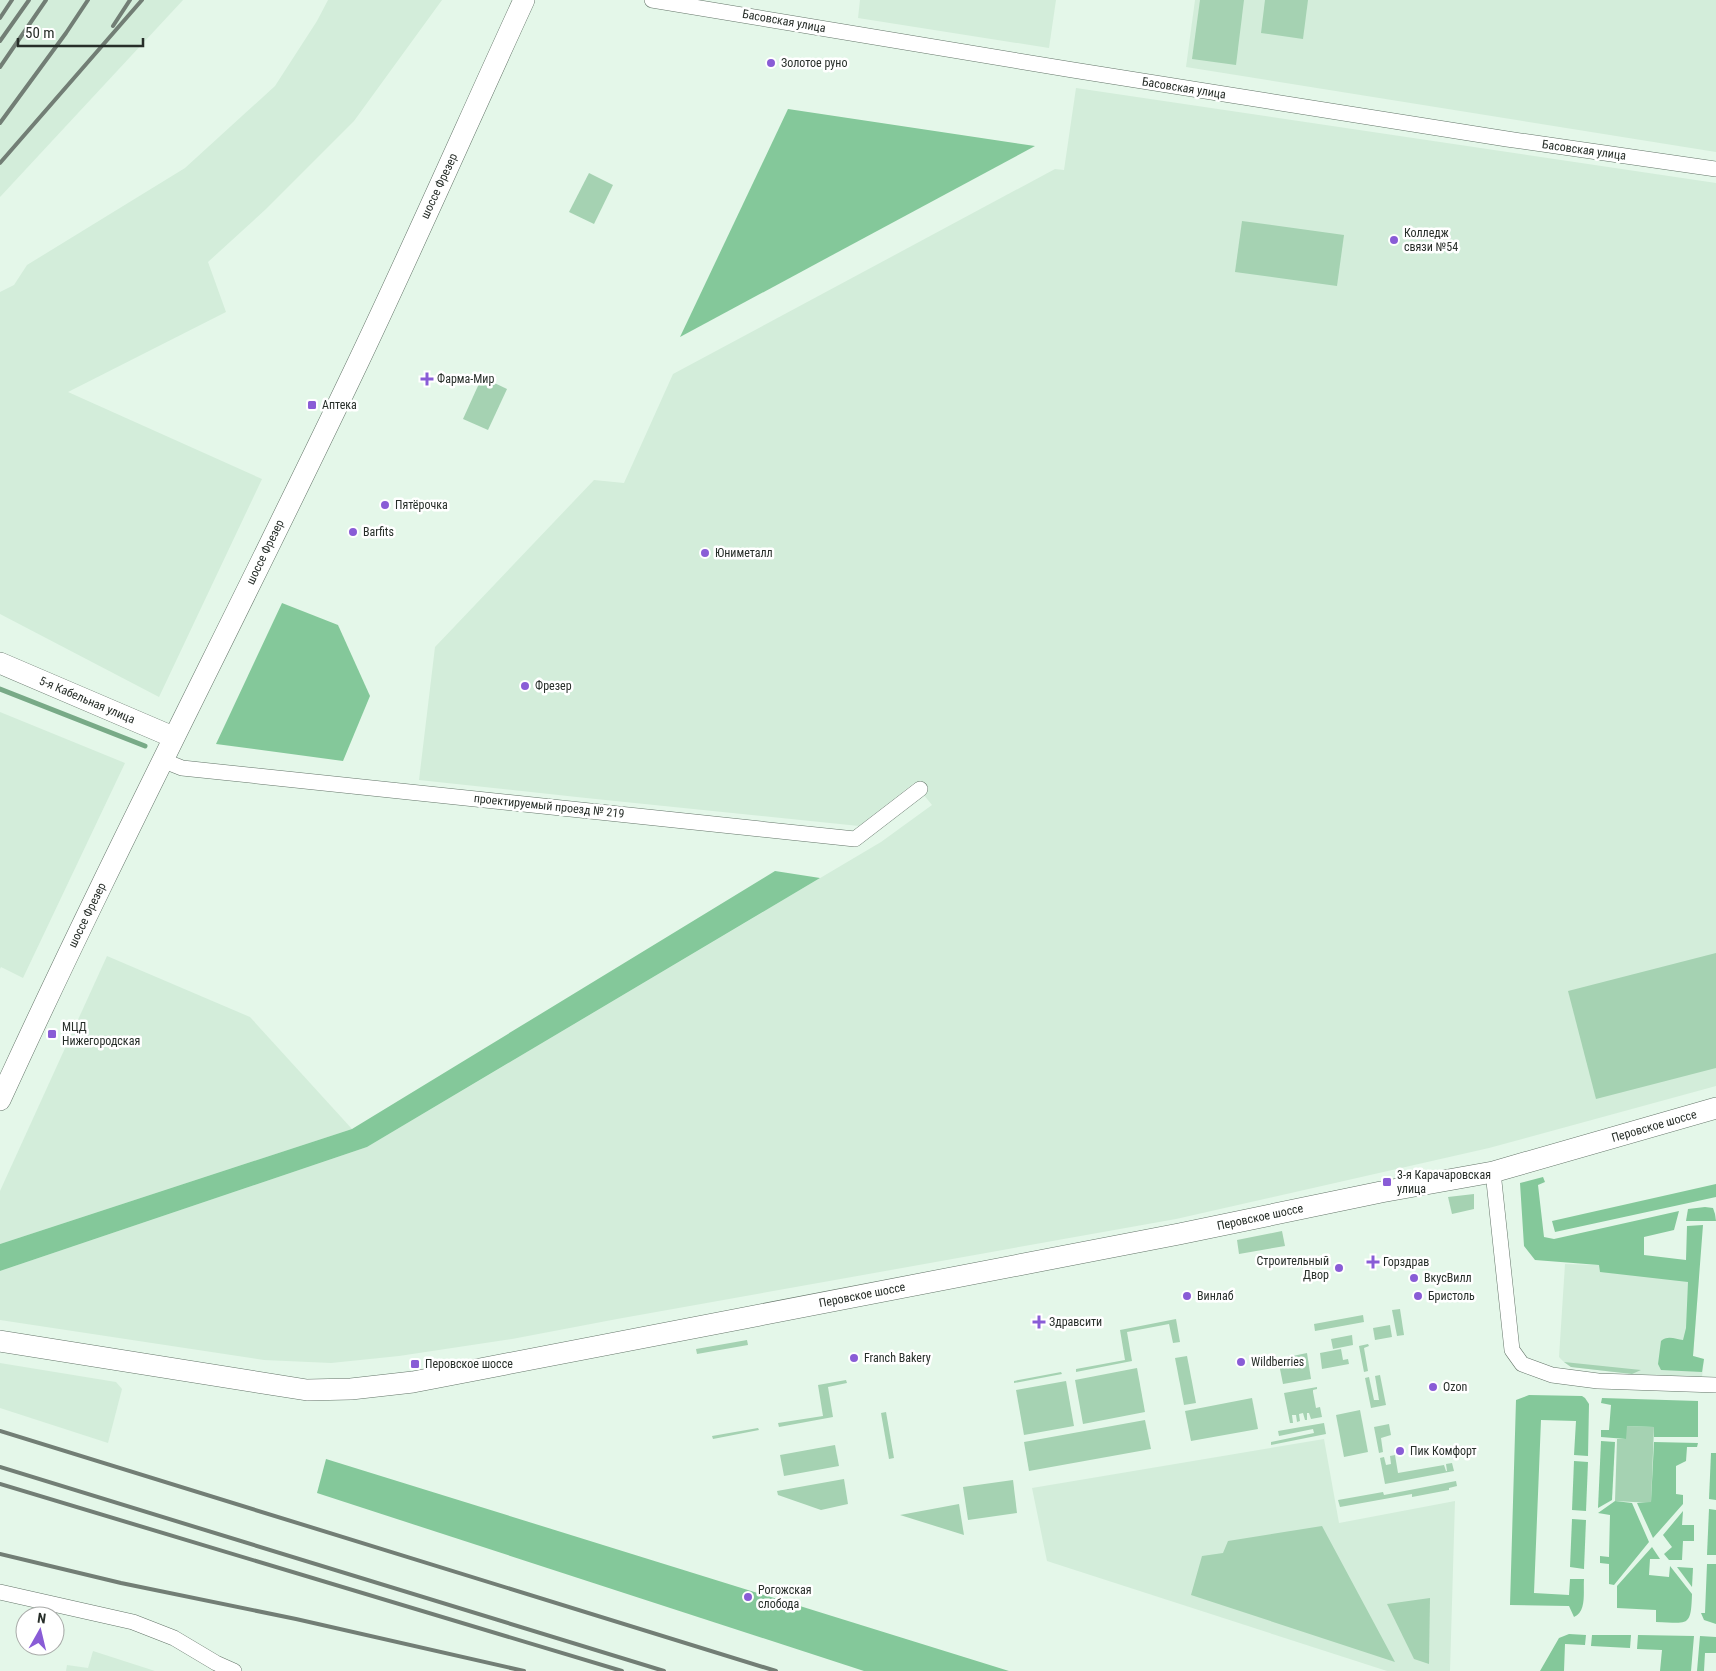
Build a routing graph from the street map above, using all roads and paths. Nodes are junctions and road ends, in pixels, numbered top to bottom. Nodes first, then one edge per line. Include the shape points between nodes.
1 (524, 0) edge
2 (652, 0) edge
3 (1716, 169) edge
4 (0, 663) edge
5 (173, 738) junction
6 (162, 760) junction
7 (920, 789) dead end
8 (0, 1100) edge
9 (1716, 1108) edge
10 (1493, 1172) junction
11 (0, 1341) edge
12 (1716, 1385) edge
13 (0, 1592) edge
14 (234, 1671) edge

1 - 5 street, шоссе Фрезер via 354,372
2 - 3 street, Басовская улица via 1083,72
4 - 5 street, 5-я Кабельная улица
5 - 6 street, шоссе Фрезер
6 - 7 street, проектируемый проезд № 219 via 182,768 855,839
6 - 8 street, шоссе Фрезер
9 - 10 street, Перовское шоссе
10 - 11 street, Перовское шоссе via 391,1385 307,1390
10 - 12 street via 1512,1350 1522,1364 1552,1375 1598,1381
13 - 14 street via 133,1622 174,1638 216,1664

